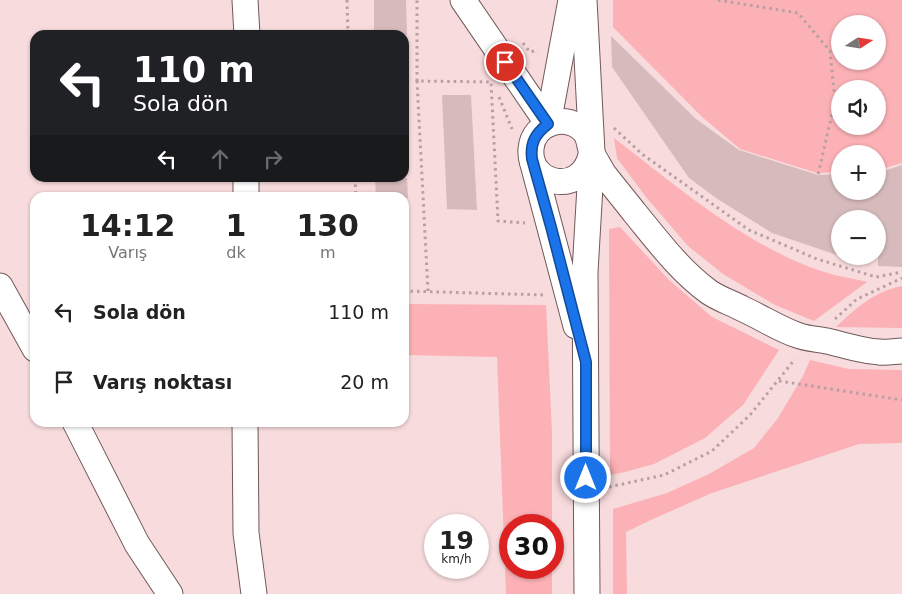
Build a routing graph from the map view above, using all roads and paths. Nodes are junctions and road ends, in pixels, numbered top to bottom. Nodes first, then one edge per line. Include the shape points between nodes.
1 (245, 0) edge
2 (347, 0) edge
3 (417, 0) edge
4 (463, 0) edge
5 (571, 0) edge
6 (584, 0) edge
7 (718, 0) edge
8 (247, 30) edge
9 (348, 30) edge
10 (518, 37) dead end
11 (541, 49) dead end
12 (487, 74) dead end
13 (416, 81) junction
14 (491, 82) junction
15 (609, 123) dead end
16 (548, 124) junction
17 (515, 137) dead end
18 (592, 152) junction
19 (532, 159) junction
20 (818, 175) dead end
21 (551, 227) junction
22 (902, 272) edge
23 (902, 278) edge
24 (0, 286) edge
25 (409, 290) edge
26 (428, 291) junction
27 (555, 295) dead end
28 (814, 339) junction
29 (30, 340) edge
30 (902, 350) edge
31 (586, 362) junction
32 (778, 381) junction
33 (902, 400) edge
34 (78, 427) edge
35 (246, 427) edge
36 (601, 488) dead end
37 (170, 594) edge
38 (254, 594) edge
39 (587, 594) edge

1 - 8 street
2 - 9 path
3 - 13 path
4 - 16 street
5 - 16 street
6 - 18 street
7 - 20 path via 798,13 830,51 835,101
10 - 11 path via 530,52
12 - 14 path
13 - 14 path
13 - 26 path
14 - 17 path
14 - 21 path via 498,221
15 - 22 path via 642,154 749,230 817,259 876,277
16 - 18 street via 558,121 578,126 590,142
16 - 19 street via 533,139
18 - 19 street via 585,171 569,181 550,180 535,168
18 - 28 street via 603,173 669,255 710,292 798,335
18 - 31 street via 585,272
19 - 21 street
21 - 31 street
23 - 28 path via 856,299
24 - 29 street
25 - 26 path
26 - 27 path
28 - 30 street via 880,352
28 - 32 path
31 - 39 street
32 - 33 path
32 - 36 path via 750,414 712,450 664,475
34 - 37 street via 137,544
35 - 38 street via 246,533

